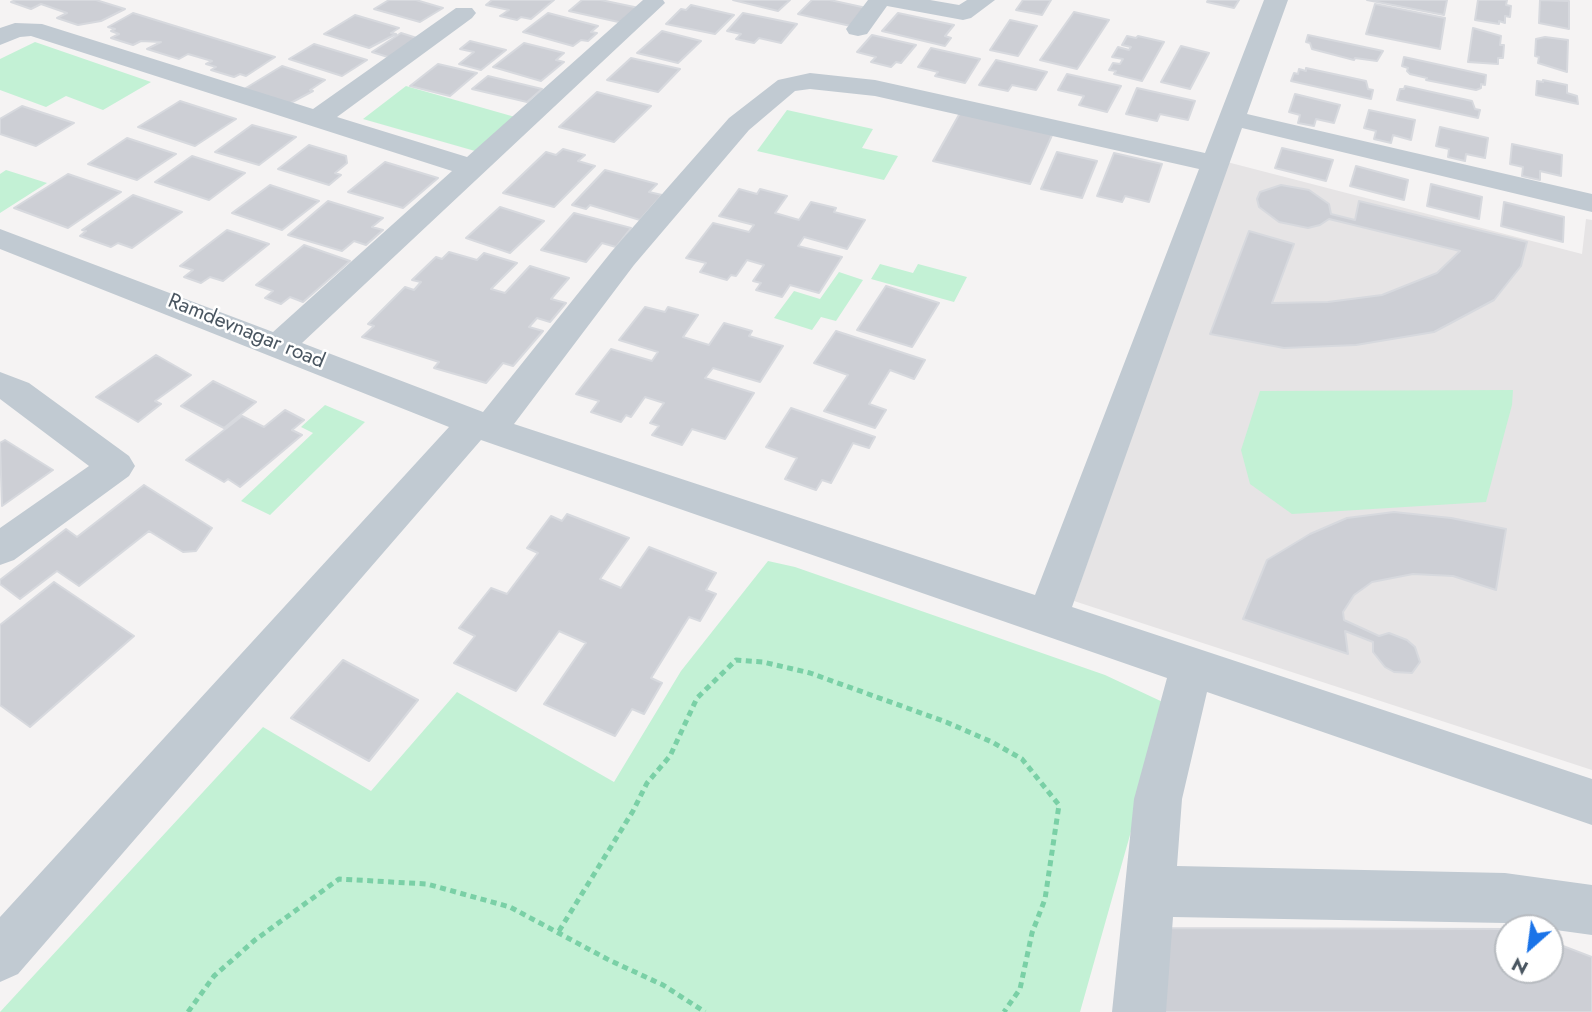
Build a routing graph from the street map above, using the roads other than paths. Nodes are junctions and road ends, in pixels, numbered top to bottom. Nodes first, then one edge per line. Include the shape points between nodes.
1 (880, 0) edge
2 (891, 0) edge
3 (983, 0) edge
4 (1276, 0) edge
5 (653, 3) dead end
6 (464, 13) dead end
7 (858, 29) dead end
8 (0, 38) edge
9 (1232, 118) junction
10 (317, 119) junction
11 (1215, 164) junction
12 (472, 168) junction
13 (1592, 203) edge
14 (0, 238) edge
15 (279, 345) junction
16 (0, 384) edge
17 (490, 429) junction
18 (0, 549) edge
19 (1047, 618) junction
20 (1192, 666) junction
21 (1592, 802) edge
22 (1149, 891) junction
23 (1592, 910) edge
24 (0, 956) edge
25 (1139, 1012) edge

1 - 7 street
2 - 3 street via 963,13
4 - 9 street
5 - 12 street
6 - 10 street
8 - 10 street via 15,30 33,29
9 - 11 street
9 - 13 street
10 - 12 street
11 - 17 street via 875,89 810,81 787,85 739,124 623,258
11 - 19 street
12 - 15 street
14 - 15 street, Ramdevnagar road
15 - 17 street, Ramdevnagar road
16 - 18 street via 116,466
17 - 19 street, Ramdevnagar road
17 - 24 street via 474,424
19 - 20 street, Ramdevnagar road
20 - 21 street, Ramdevnagar road
20 - 22 street via 1158,799
22 - 23 street via 1505,898
22 - 25 street

